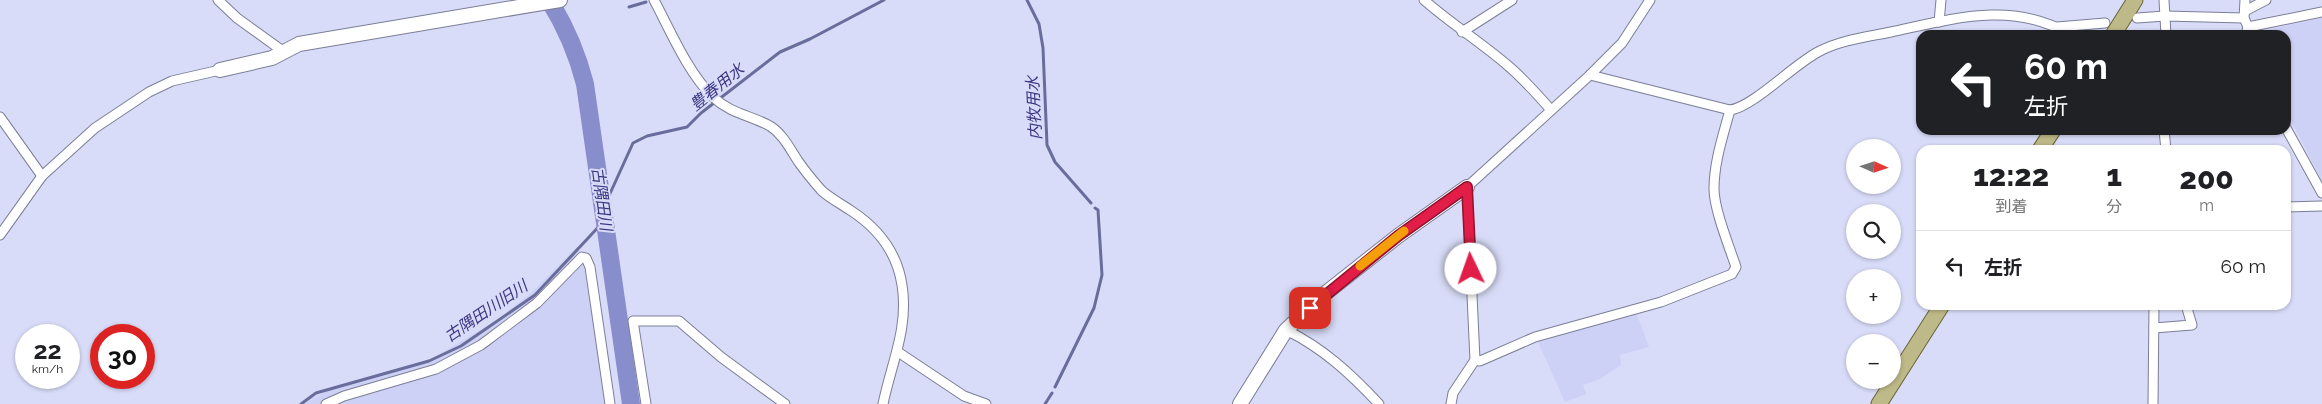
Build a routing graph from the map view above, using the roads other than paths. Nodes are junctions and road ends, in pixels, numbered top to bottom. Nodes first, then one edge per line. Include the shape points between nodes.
1 (218, 0) edge
2 (560, 0) edge
3 (654, 0) edge
4 (1424, 0) edge
5 (1512, 0) edge
6 (1650, 0) edge
7 (1941, 0) edge
8 (2135, 0) edge
9 (2164, 0) edge
10 (2245, 0) edge
11 (2266, 0) edge
12 (2322, 12) edge
13 (2165, 16) junction
14 (2137, 18) dead end
15 (1939, 22) junction
16 (2246, 23) edge
17 (2057, 27) junction
18 (2109, 29) edge
19 (2062, 30) edge
20 (2166, 30) edge
21 (1462, 32) junction
22 (284, 52) junction
23 (220, 70) joint
24 (1590, 75) junction
25 (1551, 110) junction
26 (1730, 110) junction
27 (0, 117) edge
28 (2290, 135) edge
29 (42, 176) junction
30 (1467, 187) junction
31 (2322, 194) edge
32 (2322, 206) edge
33 (2291, 207) edge
34 (0, 235) edge
35 (1939, 310) edge
36 (2154, 310) edge
37 (2188, 310) edge
38 (2154, 328) junction
39 (1286, 330) junction
40 (898, 352) junction
41 (1476, 360) junction
42 (982, 403) edge
43 (326, 404) edge
44 (610, 404) edge
45 (646, 404) edge
46 (785, 404) edge
47 (883, 404) edge
48 (1240, 404) edge
49 (1378, 404) edge
50 (1450, 404) edge
51 (1879, 404) edge
52 (2153, 404) edge

1 - 22 street
2 - 22 street via 299,44
3 - 40 street via 682,53 713,98 730,111 770,126 823,192 866,220 887,244 902,284 903,326
4 - 21 street
5 - 21 street
6 - 24 street via 1622,43
7 - 15 street
8 - 18 main road
9 - 13 street
10 - 16 street
11 - 16 street
12 - 16 street
13 - 14 street
13 - 16 street
13 - 20 street
15 - 17 street via 1971,15 1997,15 2041,20
15 - 26 street via 1843,42 1818,52 1749,102
17 - 18 street
17 - 19 street
21 - 25 street via 1510,67
22 - 23 street via 272,58
23 - 29 street via 172,81 149,92 95,128
24 - 25 street
24 - 26 street
25 - 30 street
26 - 41 street via 1717,155 1714,191 1736,267 1732,274 1661,302 1535,337
27 - 29 street
28 - 31 street
29 - 34 street
30 - 39 street via 1322,296
30 - 41 street
32 - 33 street
35 - 51 main road
36 - 38 street
37 - 38 street via 2192,325
38 - 52 street
39 - 48 street
39 - 49 street via 1322,350
40 - 42 street via 964,396
40 - 47 street
41 - 50 street via 1453,394
43 - 44 street via 436,369 460,358 537,303 582,257 590,267
45 - 46 street via 633,321 678,322

